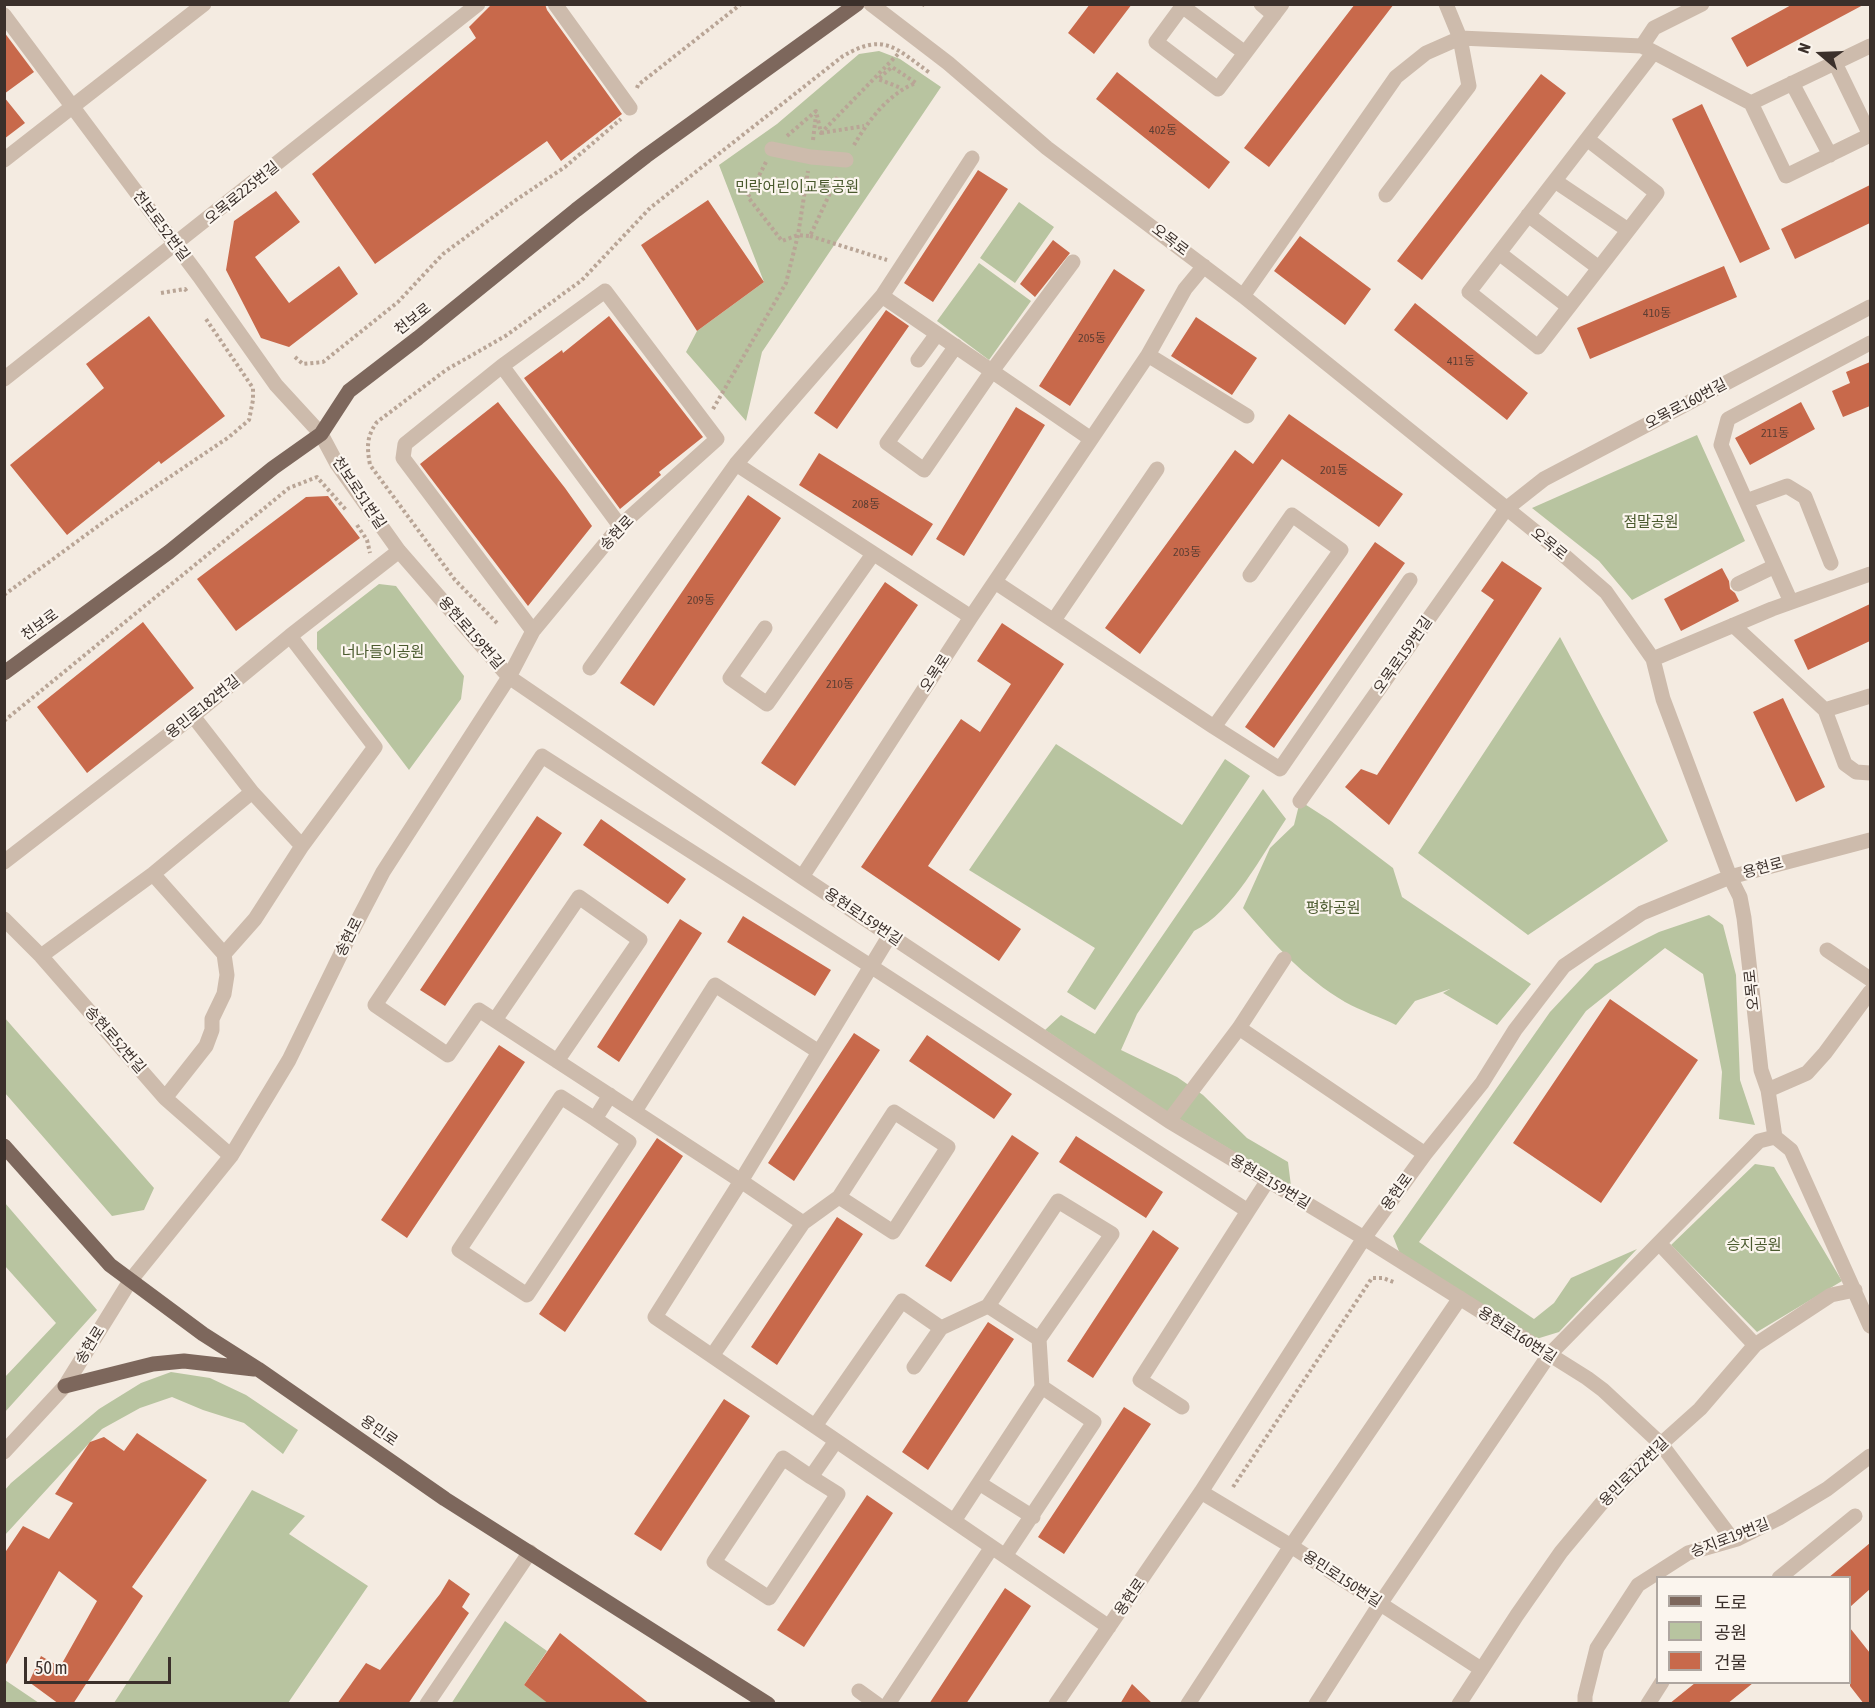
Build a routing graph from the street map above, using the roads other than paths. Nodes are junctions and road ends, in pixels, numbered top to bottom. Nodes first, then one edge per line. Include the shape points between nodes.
1 (204, 4) edge
2 (478, 4) edge
3 (555, 4) edge
4 (857, 4) edge
5 (871, 4) edge
6 (1260, 4) edge
7 (1446, 4) edge
8 (1702, 4) edge
9 (1183, 5) edge
10 (1278, 10) edge
11 (4, 15) edge
12 (1460, 38) junction
13 (1870, 46) edge
14 (1648, 49) junction
15 (1245, 53) junction
16 (1835, 63) junction
17 (1792, 83) junction
18 (1751, 103) junction
19 (74, 107) junction
20 (630, 108) road end
21 (1870, 135) edge
22 (1587, 139) junction
23 (772, 149) dead end
24 (1830, 155) junction
25 (972, 158) dead end
26 (4, 160) edge
27 (846, 160) dead end
28 (1554, 181) junction
29 (1386, 195) dead end
30 (1528, 215) junction
31 (1628, 230) junction
32 (175, 246) junction
33 (1499, 254) junction
34 (1072, 262) dead end
35 (1204, 266) junction
36 (1599, 268) junction
37 (882, 296) junction
38 (1243, 296) junction
39 (1569, 307) junction
40 (1870, 307) edge
41 (937, 334) junction
42 (1870, 343) edge
43 (956, 346) junction
44 (1148, 355) junction
45 (918, 360) dead end
46 (502, 366) junction
47 (992, 371) junction
48 (4, 379) edge
49 (1247, 416) dead end
50 (321, 434) junction
51 (1091, 439) junction
52 (736, 464) junction
53 (1157, 469) dead end
54 (1746, 501) junction
55 (1506, 509) junction
56 (620, 526) junction
57 (399, 551) junction
58 (873, 554) junction
59 (1831, 563) dead end
60 (1774, 566) junction
61 (1870, 574) edge
62 (1250, 575) dead end
63 (1410, 580) dead end
64 (995, 582) junction
65 (1738, 584) dead end
66 (1791, 602) junction
67 (971, 617) junction
68 (1054, 620) junction
69 (1733, 626) junction
70 (765, 628) dead end
71 (533, 631) junction
72 (290, 636) junction
73 (1653, 659) junction
74 (590, 668) dead end
75 (4, 673) edge
76 (509, 676) junction
77 (1870, 696) edge
78 (1825, 710) junction
79 (193, 717) junction
80 (1214, 727) junction
81 (1870, 773) edge
82 (252, 792) junction
83 (1300, 801) dead end
84 (1870, 840) edge
85 (302, 846) junction
86 (4, 862) edge
87 (153, 874) junction
88 (802, 877) junction
89 (1731, 877) junction
90 (4, 919) edge
91 (890, 935) junction
92 (1827, 950) dead end
93 (224, 954) junction
94 (41, 956) junction
95 (1284, 959) dead end
96 (872, 967) junction
97 (1870, 979) edge
98 (1870, 992) edge
99 (495, 1020) junction
100 (1239, 1028) junction
101 (819, 1052) junction
102 (557, 1060) junction
103 (1768, 1090) junction
104 (610, 1095) junction
105 (165, 1098) junction
106 (635, 1111) junction
107 (595, 1119) junction
108 (1169, 1121) junction
109 (1775, 1137) junction
110 (4, 1146) edge
111 (1425, 1154) junction
112 (231, 1156) junction
113 (1268, 1180) junction
114 (741, 1181) junction
115 (839, 1197) junction
116 (1248, 1212) junction
117 (803, 1223) junction
118 (1364, 1238) junction
119 (1659, 1243) junction
120 (130, 1281) junction
121 (1855, 1290) junction
122 (1460, 1298) junction
123 (988, 1306) junction
124 (1870, 1326) edge
125 (941, 1328) junction
126 (1039, 1339) junction
127 (1755, 1345) junction
128 (1549, 1355) junction
129 (711, 1356) junction
130 (914, 1367) dead end
131 (258, 1369) junction
132 (65, 1386) junction
133 (1042, 1387) junction
134 (1182, 1407) dead end
135 (815, 1426) junction
136 (836, 1441) junction
137 (1661, 1444) junction
138 (4, 1452) edge
139 (1870, 1456) edge
140 (811, 1477) junction
141 (979, 1483) junction
142 (1202, 1492) junction
143 (1033, 1516) junction
144 (1855, 1516) dead end
145 (954, 1521) junction
146 (1733, 1540) junction
147 (1291, 1546) junction
148 (992, 1547) junction
149 (530, 1552) junction
150 (1005, 1556) junction
151 (1781, 1576) edge
152 (1380, 1604) junction
153 (1109, 1627) junction
154 (1480, 1669) junction
155 (1661, 1684) edge
156 (859, 1692) dead end
157 (427, 1704) edge
158 (768, 1704) edge
159 (877, 1704) edge
160 (888, 1704) edge
161 (1056, 1704) edge
162 (1188, 1704) edge
163 (1316, 1704) edge
164 (1459, 1704) edge
165 (1585, 1704) edge
166 (1648, 1704) edge

1 - 19 street
2 - 32 street, 오목로225번길
3 - 20 street
4 - 50 main road, 천보로 via 646,156 350,391
5 - 35 street, 오목로 via 948,63 1047,148
6 - 10 street
7 - 12 street
8 - 14 street via 1654,28
9 - 15 street
9 - 15 street via 1156,42 1218,89
10 - 15 street
11 - 19 street, 천보로52번길
12 - 14 street
12 - 29 street via 1469,87
12 - 38 street via 1426,53 1396,77
13 - 16 street
14 - 18 street
14 - 22 street
16 - 17 street
16 - 21 street
17 - 18 street
17 - 24 street
18 - 24 street via 1786,176
19 - 26 street
19 - 32 street, 천보로52번길
21 - 24 street
22 - 28 street
22 - 31 street via 1657,193
23 - 27 street
25 - 37 street
28 - 30 street
28 - 31 street
30 - 33 street
30 - 36 street
31 - 36 street
32 - 48 street, 오목로225번길
32 - 50 street, 천보로52번길 via 276,385
33 - 39 street
33 - 39 street via 1469,292 1538,346
34 - 47 street
35 - 38 street, 오목로
35 - 44 street, 오목로 via 1185,289
36 - 39 street
37 - 41 street
37 - 52 street
38 - 55 street, 오목로
40 - 55 street, 오목로160번길 via 1544,479
41 - 43 street
41 - 45 street
42 - 54 street via 1728,419 1721,445
43 - 47 street
43 - 47 street via 887,443 924,470
44 - 49 street
44 - 51 street, 오목로
46 - 56 street
46 - 56 street, 송현로 via 604,291 717,439
46 - 71 street via 405,444 403,458
47 - 51 street
50 - 57 street, 천보로51번길 via 337,464
50 - 75 main road, 천보로
51 - 64 street, 오목로
52 - 58 street
52 - 74 street
53 - 68 street
54 - 59 street via 1787,486 1805,497
54 - 60 street
55 - 73 street, 오목로 via 1606,592
55 - 83 street, 오목로159번길
56 - 71 street, 송현로
57 - 72 street, 용민로182번길
57 - 76 street, 용현로159번길
58 - 67 street
58 - 70 street via 767,704 730,678
60 - 65 street
60 - 66 street
61 - 66 street
62 - 80 street via 1292,515 1341,550
63 - 80 street via 1280,769
64 - 67 street, 오목로
64 - 68 street
66 - 69 street
67 - 88 street, 오목로
68 - 80 street
69 - 73 street
69 - 78 street
71 - 76 street, 송현로
72 - 79 street, 용민로182번길
72 - 85 street via 375,747
73 - 89 street, 오목로 via 1663,699
76 - 88 street, 용현로159번길
76 - 112 street, 송현로 via 383,872 289,1060
77 - 78 street
78 - 81 street via 1845,764 1856,772
79 - 82 street
79 - 86 street, 용민로182번길
82 - 85 street
82 - 87 street
84 - 89 street, 용현로
85 - 93 street via 255,919
87 - 93 street
87 - 94 street
88 - 91 street, 용현로159번길
89 - 103 street, 오목로 via 1744,918 1761,1070
89 - 111 street, 용현로 via 1642,913 1564,966 1515,1030 1482,1083
90 - 94 street, 송현로52번길
91 - 96 street
91 - 108 street, 용현로159번길
92 - 97 street
93 - 105 street via 227,975 224,994 212,1019 213,1030 206,1046
94 - 105 street, 송현로52번길
95 - 100 street
96 - 99 street via 542,756 375,1005 448,1055 479,1010
96 - 101 street
96 - 116 street
98 - 103 street via 1807,1073
99 - 102 street
99 - 102 street via 579,897 640,940
100 - 108 street
100 - 111 street
101 - 106 street via 715,985
101 - 114 street
102 - 104 street
103 - 109 street, 오목로
104 - 106 street
104 - 107 street
105 - 112 street, 송현로52번길
106 - 114 street
107 - 107 street via 561,1096 459,1250 527,1295 628,1142
108 - 113 street, 용현로159번길
109 - 119 street via 1759,1141
109 - 121 street via 1791,1150
110 - 120 main road, 용민로 via 110,1265
111 - 118 street, 용현로
112 - 120 street, 송현로
113 - 116 street
113 - 118 street, 용현로159번길
114 - 117 street
114 - 129 street via 655,1317
115 - 115 street via 893,1232 948,1147 894,1112
115 - 117 street
116 - 134 street via 1140,1380
117 - 129 street
118 - 122 street, 용현로160번길
118 - 142 street, 용현로
119 - 127 street
119 - 128 street
120 - 131 main road, 용민로
120 - 132 street, 송현로
121 - 124 street
121 - 127 street, 용민로122번길 via 1831,1295
122 - 128 street, 용현로160번길
122 - 147 street
123 - 125 street
123 - 126 street
123 - 126 street via 1058,1201 1112,1234
125 - 130 street
125 - 135 street via 902,1301
126 - 133 street
127 - 137 street, 용민로122번길 via 1700,1409
128 - 137 street, 용현로160번길 via 1603,1390
128 - 152 street
129 - 135 street
131 - 132 main road via 184,1360
131 - 149 main road, 용민로 via 445,1499
132 - 138 street, 송현로
133 - 141 street
133 - 143 street via 1094,1422
135 - 136 street
136 - 140 street
136 - 145 street
137 - 146 street, 용현로160번길
137 - 154 street, 용민로122번길 via 1601,1504 1561,1552
139 - 146 street, 승지로19번길 via 1827,1489
140 - 140 street via 783,1458 714,1562 769,1598 838,1494
141 - 143 street
141 - 145 street
142 - 147 street, 용민로150번길
142 - 153 street, 용현로
143 - 150 street
144 - 151 street
145 - 148 street
146 - 165 street, 승지로19번길 via 1688,1553 1638,1585 1597,1648
147 - 152 street, 용민로150번길
147 - 162 street
148 - 150 street
148 - 160 street
149 - 157 street
149 - 158 main road, 용민로
150 - 153 street
152 - 154 street, 용민로150번길
152 - 163 street
153 - 161 street, 용현로
154 - 164 street, 용민로122번길
155 - 166 street
156 - 159 street

